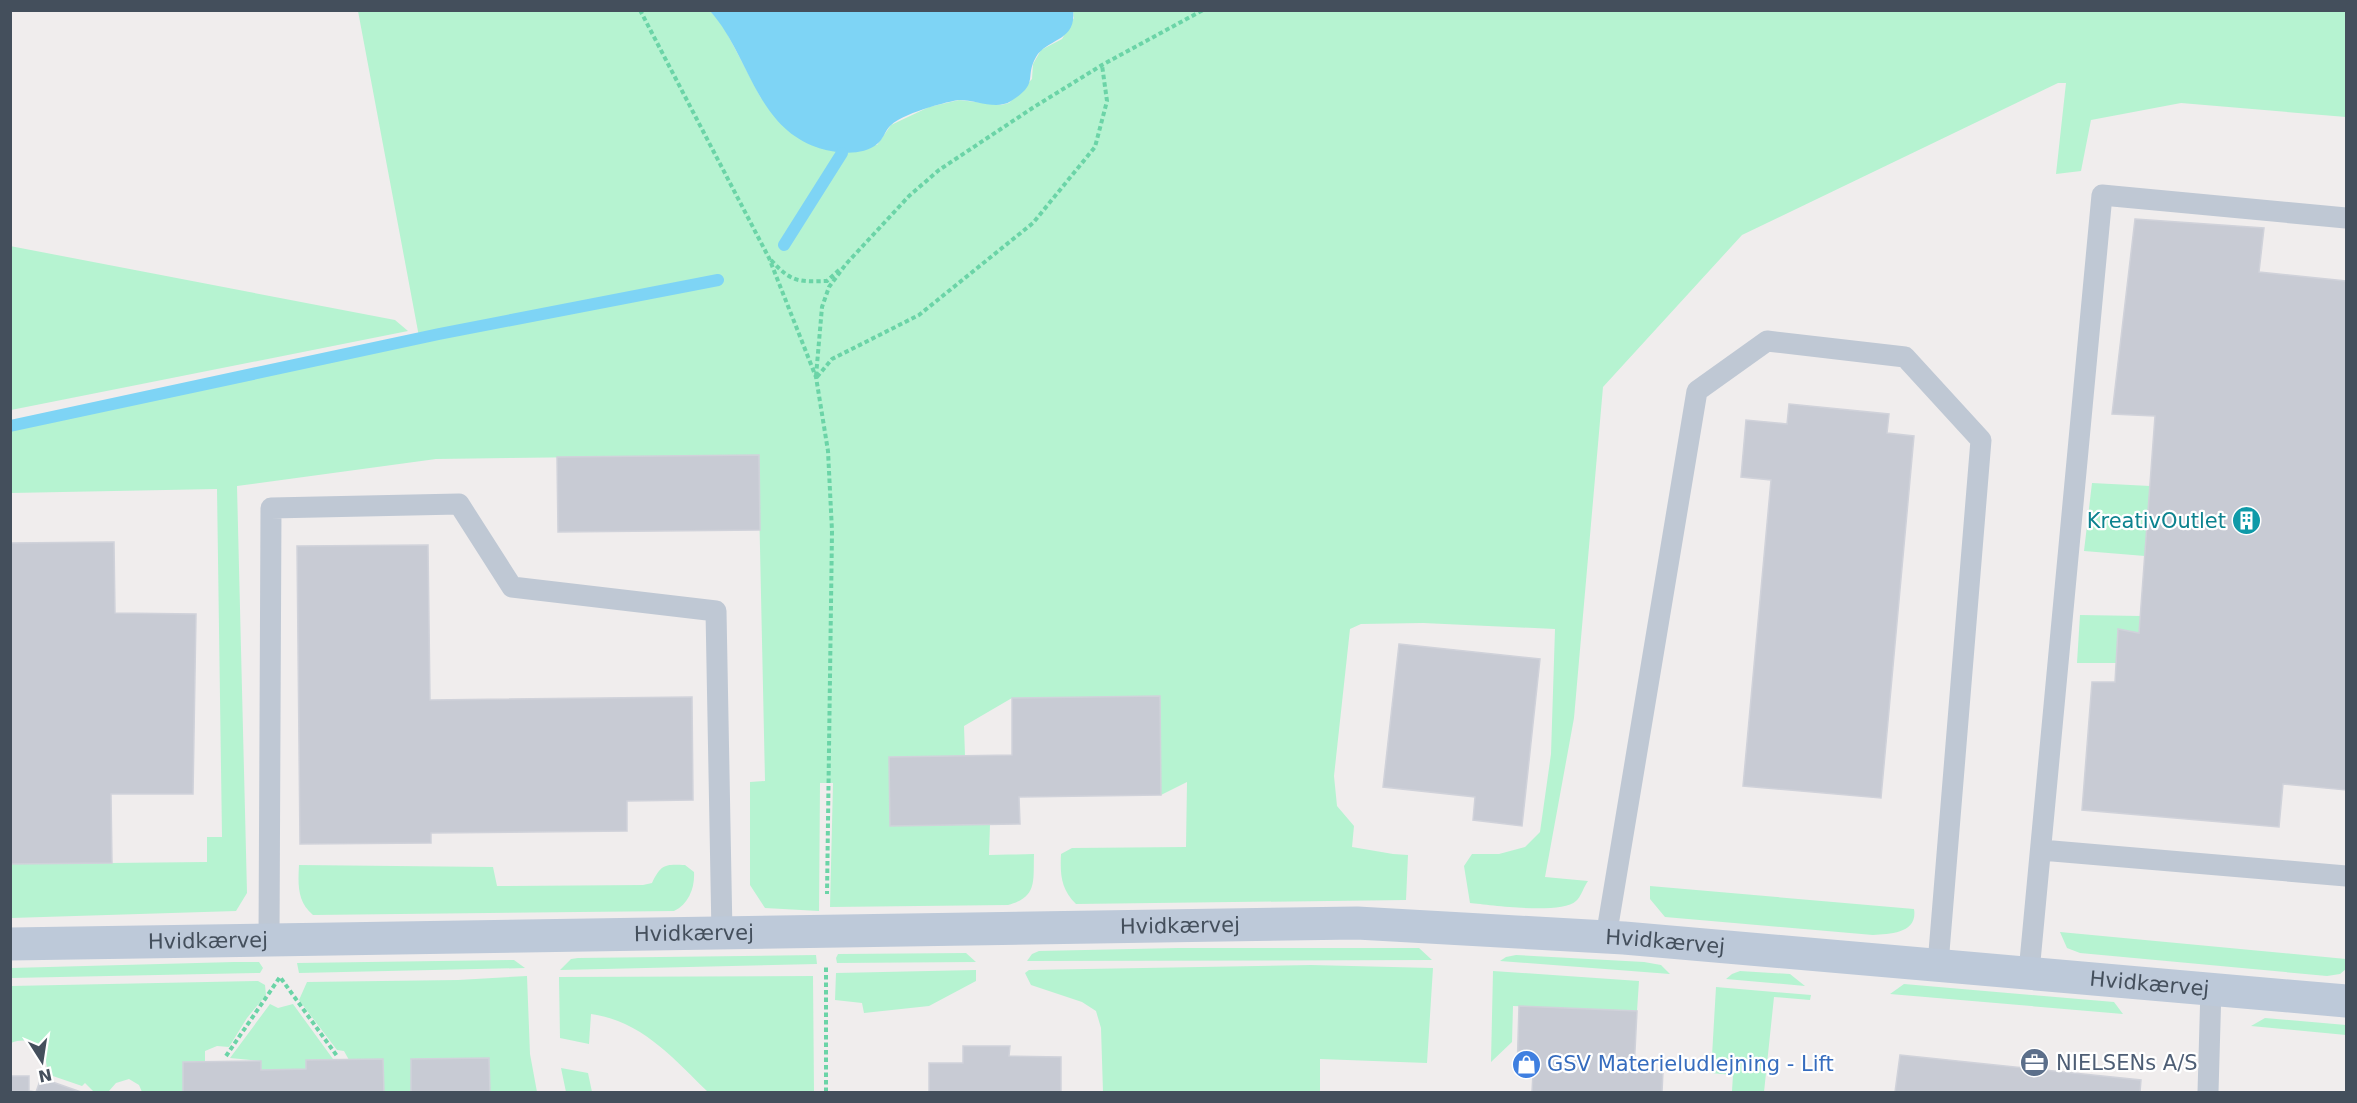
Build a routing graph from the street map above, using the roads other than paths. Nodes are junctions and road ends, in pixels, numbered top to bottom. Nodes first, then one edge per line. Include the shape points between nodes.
1 (2346, 218) edge
2 (2041, 850) junction
3 (2346, 876) edge
4 (722, 934) junction
5 (1606, 938) junction
6 (269, 940) junction
7 (10, 944) edge
8 (1938, 964) junction
9 (2030, 972) junction
10 (2211, 988) junction
11 (2346, 1001) edge
12 (2208, 1092) edge

1 - 2 lane via 2102,195
2 - 3 lane
2 - 9 lane
4 - 5 street, Hvidkærvej via 1356,923
4 - 6 street, Hvidkærvej
4 - 6 lane via 716,611 512,587 459,504 271,508
5 - 8 street, Hvidkærvej
5 - 8 lane via 1697,391 1767,341 1905,357 1982,440
6 - 7 street, Hvidkærvej
8 - 9 street, Hvidkærvej
9 - 10 street, Hvidkærvej
10 - 11 street, Hvidkærvej
10 - 12 lane

